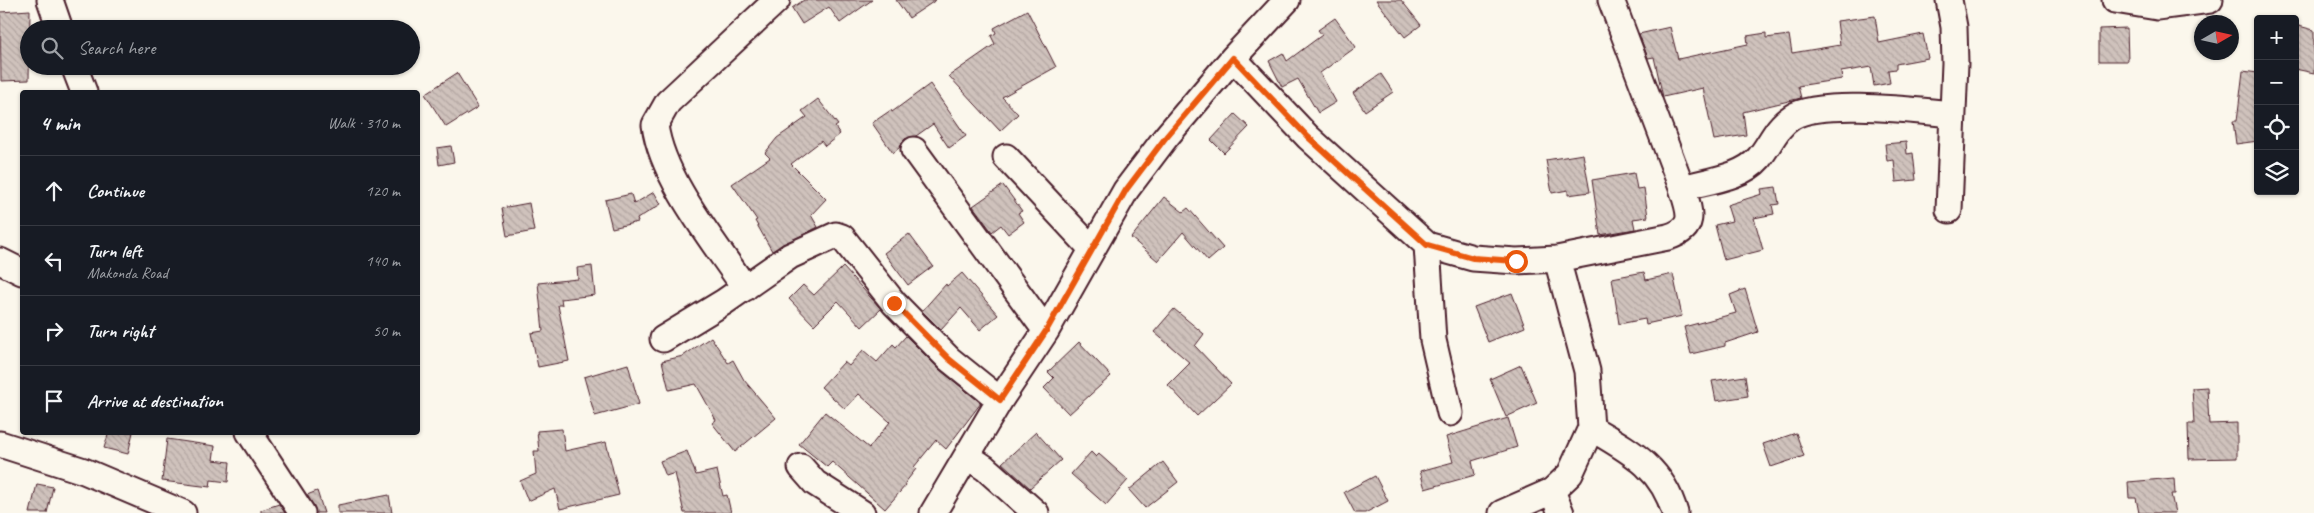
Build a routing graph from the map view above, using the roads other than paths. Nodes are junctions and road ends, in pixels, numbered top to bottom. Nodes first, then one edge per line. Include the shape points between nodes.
1 (50, 0) edge
2 (777, 0) edge
3 (1287, 0) edge
4 (1611, 0) edge
5 (1949, 0) edge
6 (2115, 0) edge
7 (2210, 0) edge
8 (57, 20) edge
9 (1233, 58) junction
10 (77, 75) edge
11 (83, 90) edge
12 (1952, 114) junction
13 (914, 150) dead end
14 (1006, 158) dead end
15 (1682, 188) junction
16 (1949, 210) dead end
17 (1427, 245) junction
18 (1092, 249) junction
19 (1557, 259) junction
20 (0, 261) edge
21 (20, 271) edge
22 (745, 288) junction
23 (1046, 331) junction
24 (663, 339) dead end
25 (1000, 400) junction
26 (1450, 413) dead end
27 (1591, 428) junction
28 (251, 435) edge
29 (0, 444) edge
30 (967, 456) junction
31 (801, 467) dead end
32 (1556, 502) edge
33 (183, 513) edge
34 (302, 513) edge
35 (862, 513) edge
36 (933, 513) edge
37 (1036, 513) edge
38 (1502, 513) edge
39 (1675, 513) edge

1 - 8 street
2 - 22 street via 668,102 655,125 665,162 686,200
3 - 9 street
4 - 15 street
5 - 12 street via 1954,36
6 - 7 street via 2157,6
9 - 17 street via 1308,137
9 - 18 street via 1126,190
10 - 11 street
12 - 15 street via 1850,108 1794,115 1778,128 1767,148 1748,168
12 - 16 street
13 - 23 street
14 - 18 street
15 - 19 street via 1689,216 1688,225 1681,233
17 - 19 street via 1473,258
17 - 26 street via 1433,340
18 - 23 street
19 - 27 street via 1587,371
20 - 21 street
22 - 24 street
22 - 25 street via 790,256 836,235 842,237 894,303 949,359
23 - 25 street
25 - 30 street
27 - 32 street
27 - 39 street via 1635,454 1654,472 1667,488
28 - 34 street
29 - 33 street via 84,471
30 - 36 street
30 - 37 street
31 - 35 street via 821,487
32 - 38 street

